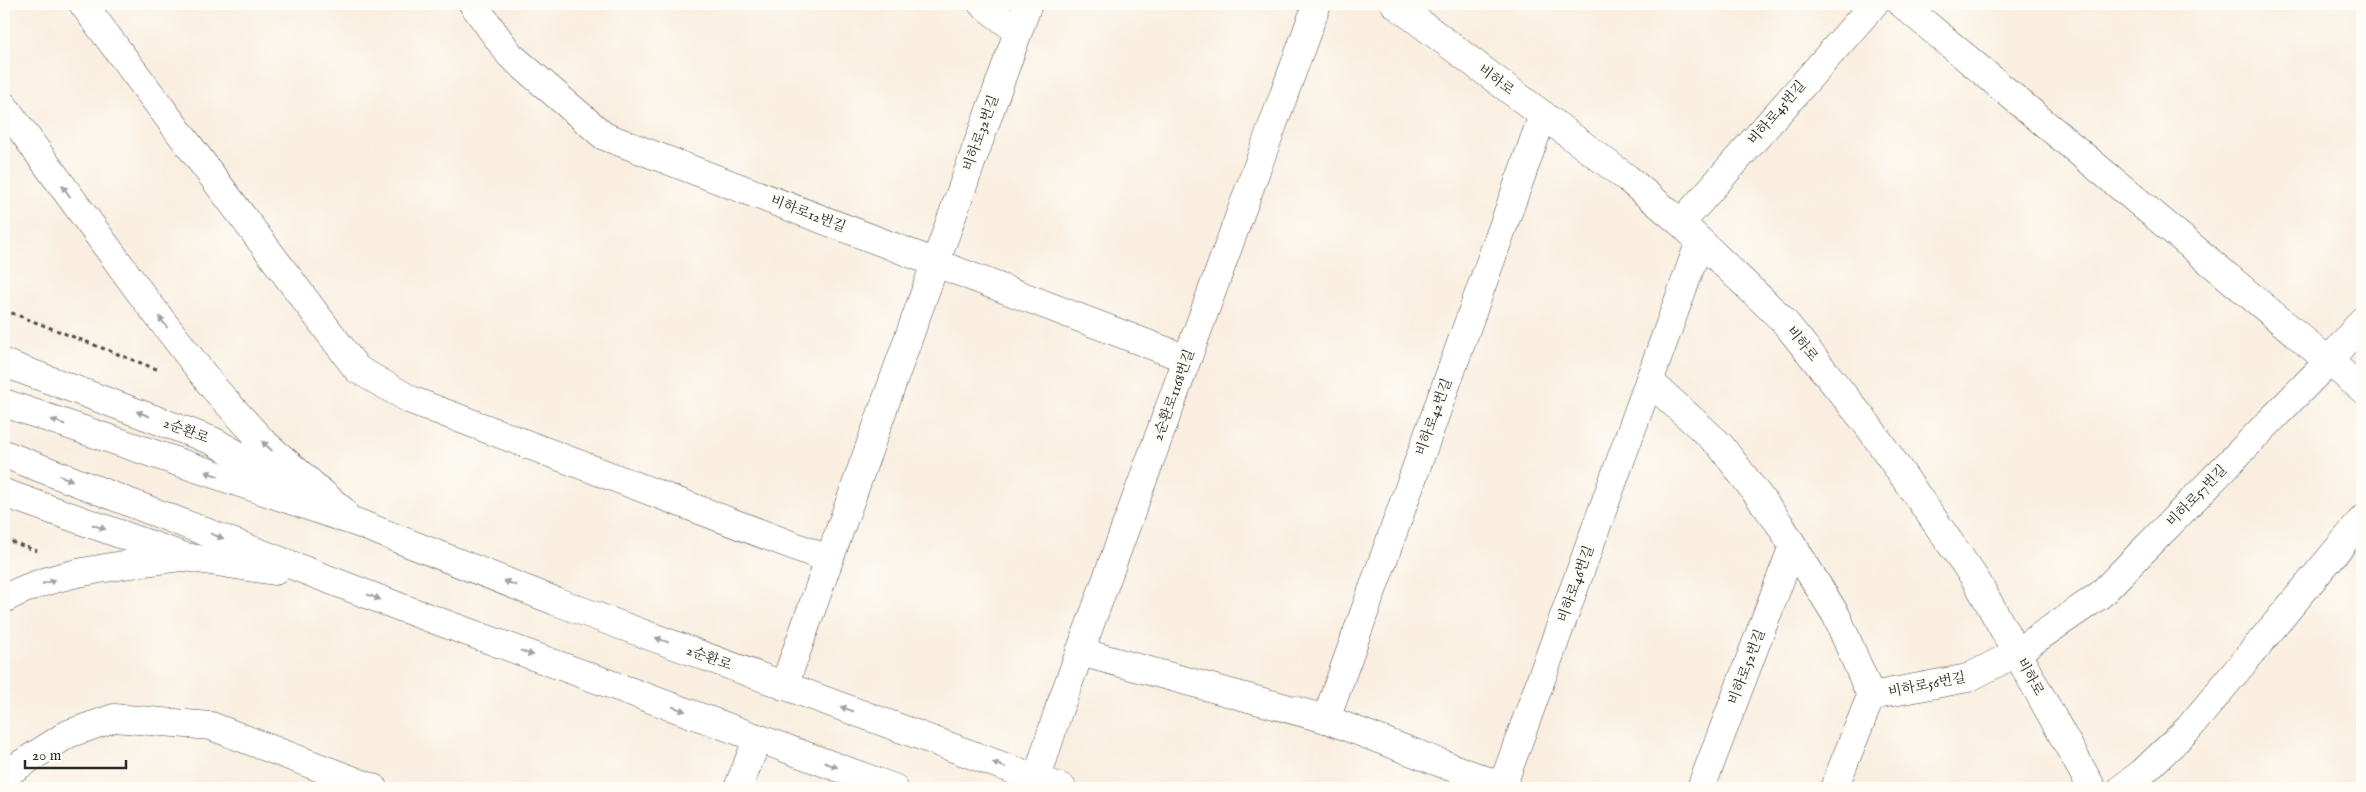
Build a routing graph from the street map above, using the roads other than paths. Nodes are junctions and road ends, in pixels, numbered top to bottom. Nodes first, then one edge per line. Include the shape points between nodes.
1 (83, 4) edge
2 (473, 4) edge
3 (982, 4) edge
4 (1028, 4) edge
5 (1317, 4) edge
6 (1394, 4) edge
7 (1874, 4) edge
8 (1902, 4) edge
9 (1018, 31) junction
10 (4, 106) edge
11 (1543, 115) junction
12 (1680, 223) junction
13 (1700, 242) junction
14 (935, 262) junction
15 (2362, 321) edge
16 (1187, 359) junction
17 (2329, 361) junction
18 (4, 363) edge
19 (1649, 381) junction
20 (2362, 389) edge
21 (4, 403) edge
22 (4, 454) edge
23 (4, 493) edge
24 (2362, 520) edge
25 (358, 523) junction
26 (1793, 546) junction
27 (186, 557) junction
28 (828, 559) junction
29 (328, 579) junction
30 (4, 599) edge
31 (1080, 652) junction
32 (2016, 654) junction
33 (784, 686) junction
34 (1872, 696) junction
35 (1326, 719) junction
36 (758, 738) junction
37 (4, 776) edge
38 (1044, 785) edge
39 (373, 788) edge
40 (738, 788) edge
41 (894, 788) edge
42 (1504, 788) edge
43 (1702, 788) edge
44 (1834, 788) edge
45 (2092, 788) edge
46 (2122, 788) edge

1 - 28 street via 357,369 411,400
2 - 14 street, 비하로12번길 via 510,55 604,136
3 - 9 street
4 - 9 street, 비하로32번길
5 - 16 street, 2순환로1168번길
6 - 11 street, 비하로
7 - 12 street, 비하로45번길
8 - 17 street
9 - 14 street, 비하로32번길
25 -> 10 street via 262,441 213,387
11 - 12 street, 비하로 via 1627,178
11 - 35 street, 비하로42번길
12 - 13 street, 비하로
13 - 19 street, 비하로46번길
13 - 32 street, 비하로 via 1783,320 1868,424 1976,580
14 - 16 street, 비하로12번길
14 - 28 street, 비하로32번길
15 - 17 street, 비하로57번길
16 - 31 street, 2순환로1168번길
17 - 20 street
17 - 32 street, 비하로57번길 via 2100,595
25 -> 18 street, 2순환로 via 213,441
19 - 26 street via 1720,445
19 - 42 street, 비하로46번길
25 -> 21 street, 2순환로
22 -> 29 street
23 -> 27 street
24 - 46 street via 2189,728
33 -> 25 street, 2순환로
26 - 34 street via 1836,615
26 - 43 street, 비하로52번길
27 - 29 street
30 -> 27 street via 20,590 91,570
28 - 33 street, 비하로32번길
29 -> 36 street
31 - 35 street
31 - 38 street, 2순환로1168번길
32 - 34 street, 비하로56번길 via 1968,678
32 - 45 street, 비하로
38 -> 33 street, 2순환로
34 - 44 street, 비하로56번길
35 - 42 street
36 - 40 street
36 -> 41 street
37 - 39 street via 68,734 114,718 211,726

